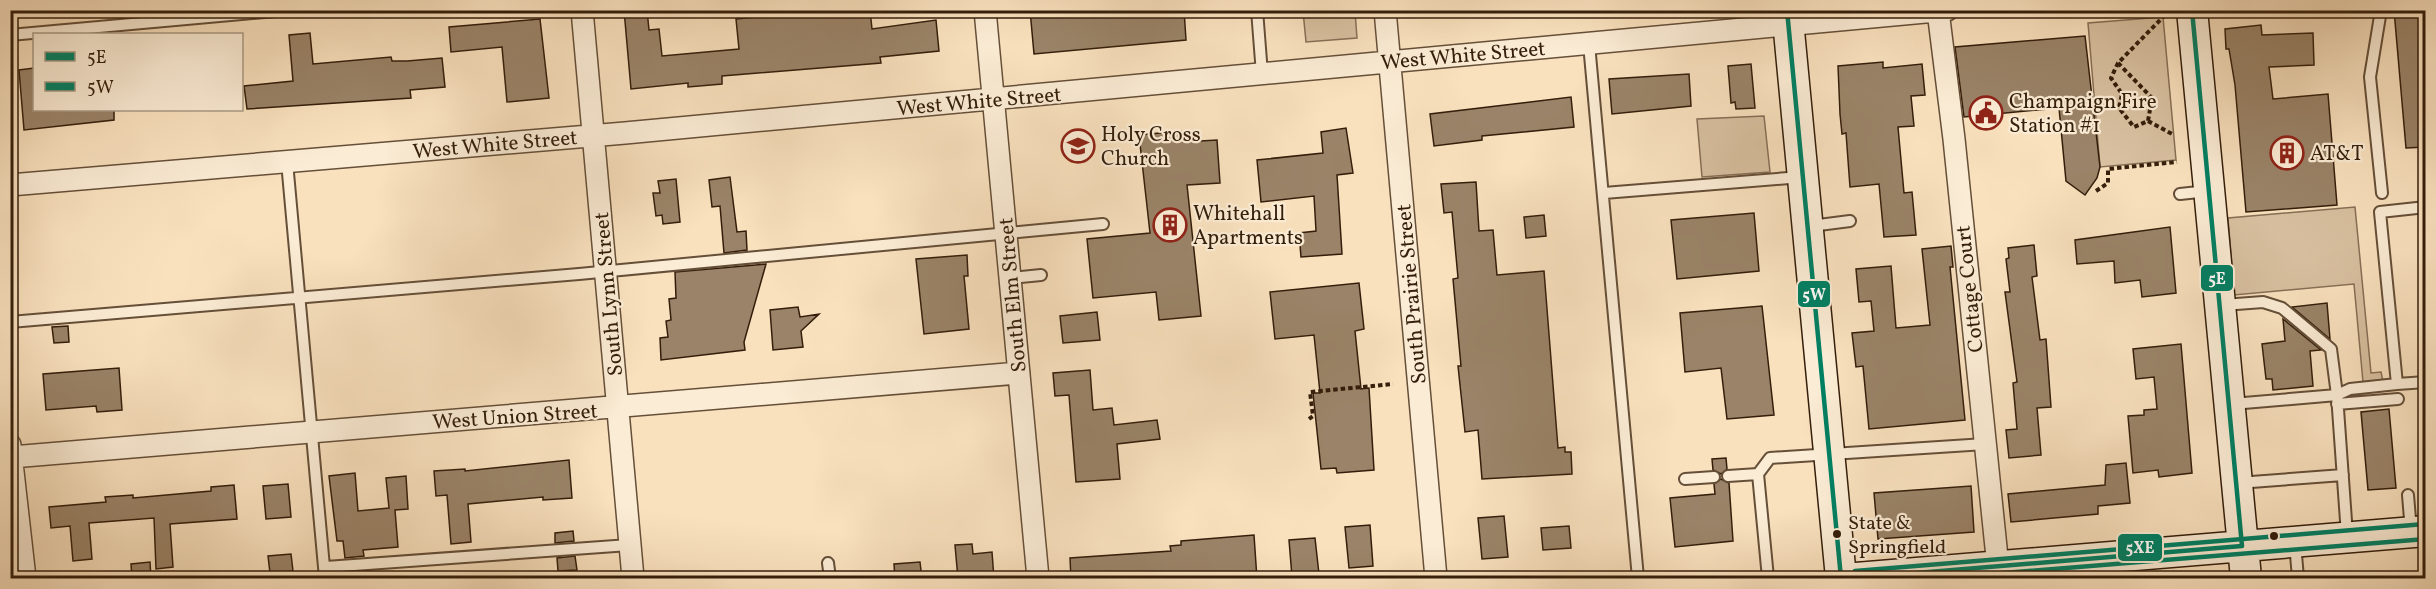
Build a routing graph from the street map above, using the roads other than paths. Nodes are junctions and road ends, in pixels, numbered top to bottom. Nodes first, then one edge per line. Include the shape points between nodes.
1 (287, 10) edge
2 (582, 10) edge
3 (985, 10) edge
4 (1257, 10) edge
5 (1385, 10) edge
6 (2381, 10) edge
7 (1941, 11) edge
8 (2178, 13) edge
9 (1874, 14) edge
10 (1788, 18) edge
11 (10, 35) edge
12 (1589, 44) junction
13 (1390, 62) junction
14 (1262, 74) junction
15 (993, 99) junction
16 (593, 136) junction
17 (287, 162) junction
18 (1803, 177) junction
19 (10, 185) edge
20 (1604, 193) junction
21 (2382, 193) dead end
22 (2426, 207) edge
23 (1850, 221) dead end
24 (1103, 224) dead end
25 (1808, 226) junction
26 (1006, 234) junction
27 (606, 272) junction
28 (1041, 275) dead end
29 (1011, 278) junction
30 (301, 298) junction
31 (2220, 305) junction
32 (10, 322) edge
33 (1019, 373) junction
34 (2426, 382) edge
35 (2397, 384) junction
36 (2398, 399) dead end
37 (2337, 400) junction
38 (2229, 404) junction
39 (618, 408) junction
40 (312, 432) junction
41 (1985, 444) junction
42 (11, 451) edge
43 (1829, 454) junction
44 (1758, 474) junction
45 (2343, 475) junction
46 (1728, 476) dead end
47 (1714, 477) dead end
48 (1685, 480) dead end
49 (2236, 483) junction
50 (2408, 495) dead end
51 (2418, 531) edge
52 (2348, 537) junction
53 (2295, 541) junction
54 (629, 544) junction
55 (2242, 546) junction
56 (828, 563) dead end
57 (1998, 567) junction
58 (2059, 570) edge
59 (325, 573) edge
60 (1960, 574) edge
61 (25, 579) edge
62 (633, 579) edge
63 (830, 579) edge
64 (1038, 579) edge
65 (1436, 579) edge
66 (1638, 579) edge
67 (1768, 579) edge
68 (1841, 579) edge
69 (1856, 579) edge
70 (2246, 579) edge
71 (2298, 579) edge

1 - 11 lane
2 - 16 street, South Lynn Street
3 - 15 street, South Elm Street
4 - 14 lane
5 - 13 street, South Prairie Street
6 - 21 lane via 2370,77
7 - 9 street, West White Street
7 - 41 street, Cottage Court
8 - 31 main road via 2194,192
9 - 10 street, West White Street
10 - 12 street, West White Street
10 - 18 main road
12 - 13 street, West White Street
12 - 20 lane
13 - 14 street, West White Street
13 - 65 street, South Prairie Street
14 - 15 street, West White Street
15 - 16 street, West White Street
15 - 26 street, South Elm Street
16 - 17 street, West White Street
16 - 27 street, South Lynn Street
17 - 19 street, West White Street
17 - 30 lane
18 - 20 lane
18 - 25 main road
20 - 66 lane
22 - 35 lane via 2380,212
23 - 25 lane
24 - 26 lane
25 - 43 main road
26 - 27 lane
26 - 29 street, South Elm Street
27 - 30 lane
27 - 39 street, South Lynn Street
28 - 29 lane
29 - 33 street, South Elm Street
30 - 32 lane
30 - 40 lane
31 - 37 lane via 2263,302 2282,308 2331,349
31 - 38 main road
33 - 39 street, West Union Street
33 - 64 street, South Elm Street
34 - 35 lane
35 - 37 lane via 2350,389
36 - 37 lane
37 - 38 lane
37 - 45 lane
38 - 49 main road
39 - 40 street, West Union Street
39 - 54 street, South Lynn Street
40 - 42 street, West Union Street
40 - 59 lane
41 - 43 lane
41 - 57 street, Cottage Court
42 - 61 street
43 - 44 lane via 1770,458
43 - 68 main road
44 - 46 lane
44 - 67 lane
45 - 49 lane
45 - 52 lane
47 - 48 lane
49 - 55 main road
50 - 51 lane
51 - 52 main road
52 - 53 main road
53 - 55 main road
53 - 71 lane
54 - 59 lane
54 - 62 street, South Lynn Street
55 - 58 main road
55 - 70 main road
56 - 63 lane
57 - 58 main road
57 - 60 main road
60 - 69 main road

